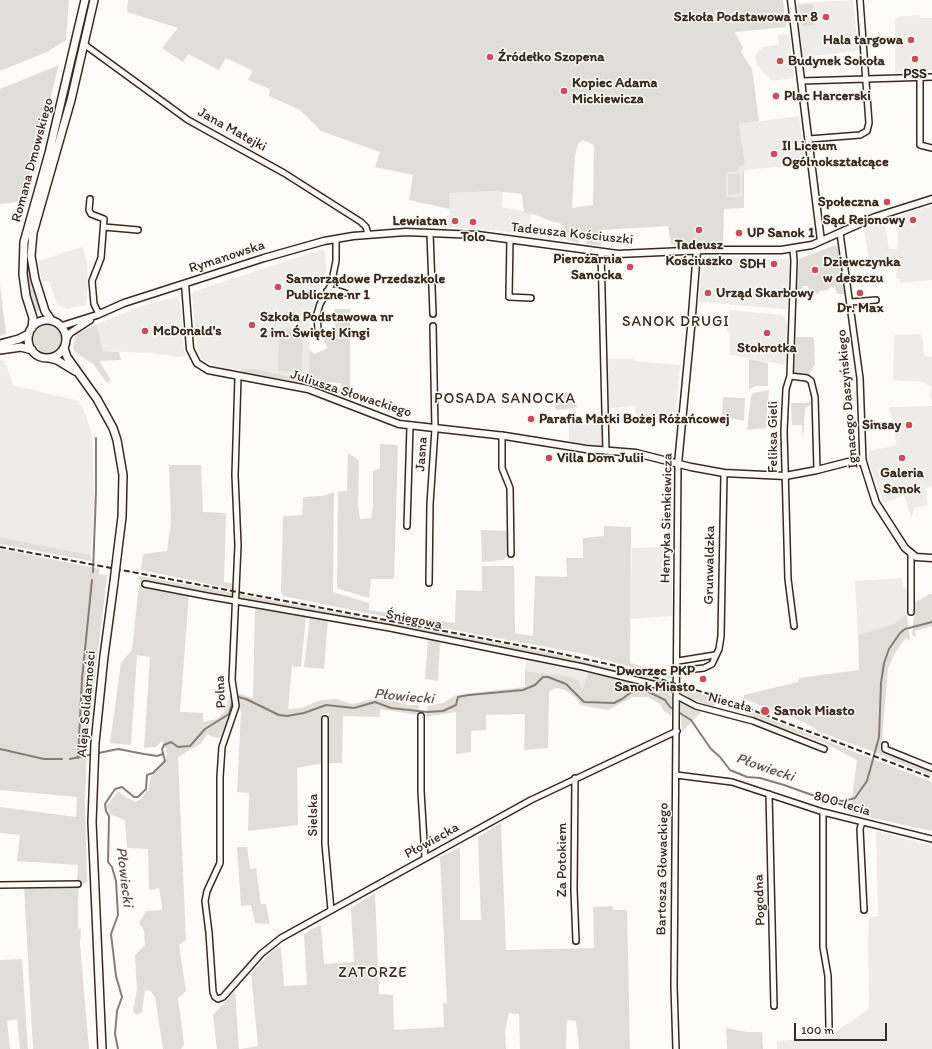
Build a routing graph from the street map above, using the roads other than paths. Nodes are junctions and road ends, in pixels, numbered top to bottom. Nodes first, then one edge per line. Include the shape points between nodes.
1 (85, 0) edge
2 (94, 0) edge
3 (791, 0) edge
4 (860, 0) edge
5 (85, 44) junction
6 (932, 77) edge
7 (920, 78) junction
8 (866, 79) junction
9 (801, 81) junction
10 (809, 139) junction
11 (932, 148) edge
12 (90, 199) dead end
13 (932, 199) edge
14 (104, 228) junction
15 (138, 230) dead end
16 (430, 233) junction
17 (840, 233) junction
18 (368, 234) junction
19 (336, 239) junction
20 (510, 239) junction
21 (821, 242) junction
22 (793, 249) junction
23 (697, 250) junction
24 (601, 252) junction
25 (185, 284) junction
26 (327, 291) junction
27 (345, 294) dead end
28 (531, 298) dead end
29 (876, 300) dead end
30 (851, 302) junction
31 (433, 314) dead end
32 (98, 315) junction
33 (51, 320) junction
34 (62, 326) junction
35 (433, 326) dead end
36 (318, 330) dead end
37 (30, 331) junction
38 (66, 339) junction
39 (0, 344) edge
40 (64, 348) junction
41 (0, 350) edge
42 (32, 350) junction
43 (49, 358) junction
44 (78, 374) junction
45 (790, 376) junction
46 (238, 377) junction
47 (410, 426) junction
48 (435, 429) junction
49 (502, 435) junction
50 (606, 451) junction
51 (863, 462) junction
52 (678, 464) junction
53 (816, 470) junction
54 (724, 473) junction
55 (785, 476) junction
56 (407, 526) dead end
57 (511, 554) dead end
58 (911, 554) junction
59 (932, 558) edge
60 (429, 583) dead end
61 (145, 584) dead end
62 (235, 601) junction
63 (911, 612) dead end
64 (794, 626) dead end
65 (715, 655) junction
66 (678, 661) junction
67 (678, 671) junction
68 (677, 696) junction
69 (421, 716) dead end
70 (325, 719) dead end
71 (677, 731) junction
72 (885, 745) dead end
73 (824, 749) dead end
74 (932, 768) edge
75 (676, 775) junction
76 (574, 778) junction
77 (769, 794) junction
78 (823, 812) junction
79 (862, 822) junction
80 (932, 839) edge
81 (425, 858) junction
82 (78, 884) dead end
83 (0, 885) edge
84 (331, 910) junction
85 (864, 910) dead end
86 (576, 941) dead end
87 (218, 999) joint
88 (774, 1006) dead end
89 (829, 1027) dead end
90 (102, 1049) edge
91 (676, 1049) edge

1 - 37 main road, Romana Dmowskiego via 51,146 24,242 23,274 33,318
2 - 5 main road, Romana Dmowskiego
3 - 9 street
4 - 8 street
5 - 18 street, Jana Matejki via 188,120 284,173 361,222
5 - 33 main road, Romana Dmowskiego via 32,240 32,264 36,284 45,311
6 - 7 street
7 - 8 street
7 - 11 street via 920,145
8 - 9 street
8 - 10 street via 869,123 867,131 860,135
9 - 10 street
10 - 21 street
12 - 14 street via 89,210 91,214 104,219
13 - 17 street, Tadeusza Kościuszki via 875,217
14 - 15 street
14 - 32 street via 102,258 92,282
16 - 18 street, Tadeusza Kościuszki
16 - 20 street, Tadeusza Kościuszki
16 - 31 street
17 - 21 street, Tadeusza Kościuszki
17 - 30 street, Ignacego Daszyńskiego
18 - 19 street, Rymanowska
19 - 25 street, Rymanowska via 298,248
19 - 26 street via 336,261
20 - 24 street, Tadeusza Kościuszki
20 - 28 street via 509,297
21 - 22 street, Tadeusza Kościuszki
22 - 23 street, Tadeusza Kościuszki
22 - 45 street, Feliksa Gieli
23 - 24 street, Tadeusza Kościuszki via 632,254
23 - 52 street, Henryka Sienkiewicza
24 - 50 street
25 - 32 street, Rymanowska via 124,303
25 - 46 street, Juliusza Słowackiego via 189,346 194,358 208,370
26 - 27 street via 336,290
26 - 36 street via 317,314
29 - 30 street
30 - 51 street, Ignacego Daszyńskiego via 860,378
32 - 34 street, Rymanowska
32 - 38 street, Rymanowska via 74,330
33 - 34 main road
33 - 37 main road via 40,322
34 - 38 main road
35 - 48 street, Jasna
37 - 39 main road via 19,339
37 - 42 main road via 29,345
38 - 40 main road
40 - 43 main road via 58,355
40 - 44 main road, Aleja Solidarności
41 - 42 main road
42 - 43 main road via 40,356
43 - 44 main road, Aleja Solidarności via 62,362
44 - 90 main road, Aleja Solidarności, bridge via 97,399 113,428 120,456 123,495 94,744 93,875
45 - 53 street via 811,381 815,397
45 - 55 street, Feliksa Gieli via 784,405
46 - 47 street, Juliusza Słowackiego via 308,389 384,420
46 - 62 street, Polna via 235,475 238,545
47 - 48 street, Juliusza Słowackiego
47 - 56 street
48 - 49 street, Juliusza Słowackiego
48 - 60 street, Jasna via 430,504
49 - 50 street, Juliusza Słowackiego
49 - 57 street via 502,468 510,488
50 - 52 street, Juliusza Słowackiego via 636,453
51 - 53 street, Juliusza Słowackiego via 848,462
51 - 58 street, Ignacego Daszyńskiego via 872,494 882,514
52 - 54 street, Juliusza Słowackiego
52 - 66 street, Henryka Sienkiewicza
53 - 55 street, Juliusza Słowackiego
54 - 55 street, Juliusza Słowackiego
54 - 65 street, Grunwaldzka via 721,636 719,649
55 - 64 street, Feliksa Gieli via 788,579
58 - 59 street via 916,557
58 - 63 street
61 - 62 street, Śniegowa
62 - 68 street, Śniegowa via 390,628 583,667
62 - 87 street, Polna via 232,680 236,702 235,713 222,747 220,864 207,891 205,902 213,992
65 - 66 street
65 - 67 street, Grunwaldzka via 712,664 704,668
66 - 67 street, Henryka Sienkiewicza
67 - 68 street, Henryka Sienkiewicza
68 - 71 street, Bartosza Głowackiego
68 - 73 street, Niecała via 696,706 753,721
69 - 81 street
70 - 84 street, Sielska via 325,844
71 - 75 street, Bartosza Głowackiego
71 - 76 street, Płowiecka
72 - 74 street via 885,749
75 - 77 street, 800-lecia via 732,782
75 - 91 street, Bartosza Głowackiego
76 - 81 street, Płowiecka
76 - 86 street, Za Potokiem
77 - 78 street, 800-lecia
77 - 88 street, Pogodna
78 - 79 street, 800-lecia
78 - 89 street via 824,947 828,976
79 - 80 street, 800-lecia
79 - 85 street via 860,829
81 - 84 street, Płowiecka
82 - 83 street
84 - 87 street, Płowiecka via 271,945 223,997

